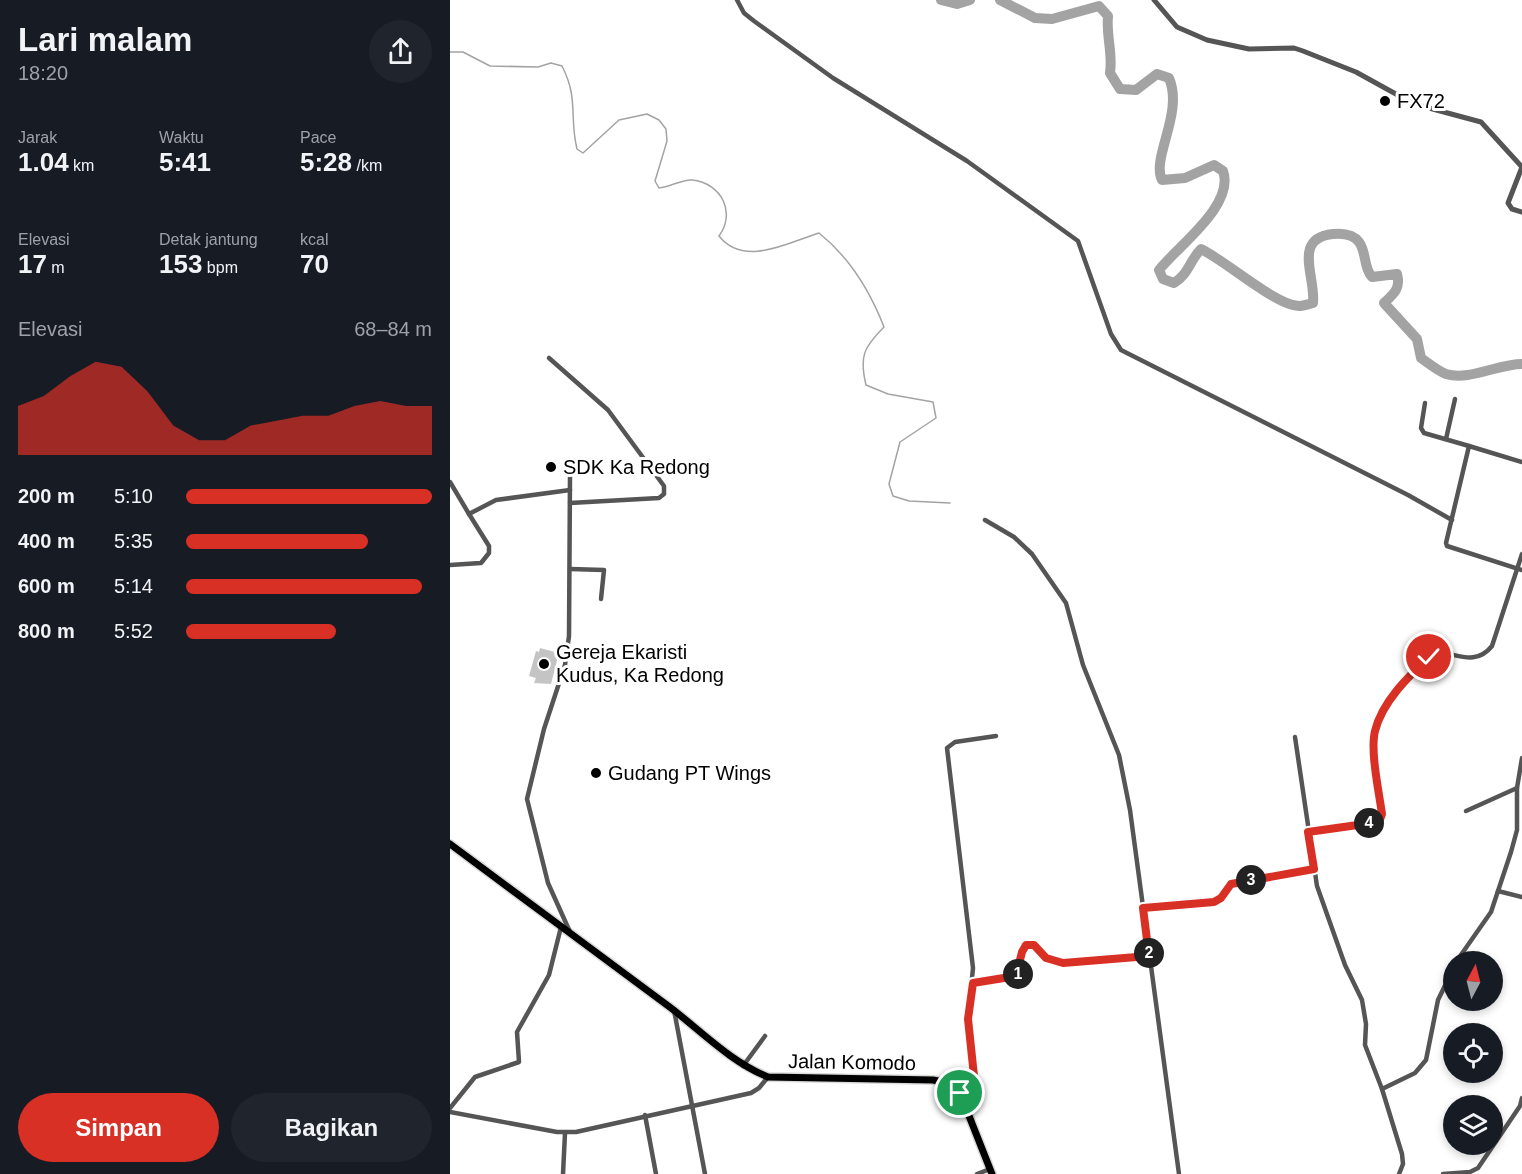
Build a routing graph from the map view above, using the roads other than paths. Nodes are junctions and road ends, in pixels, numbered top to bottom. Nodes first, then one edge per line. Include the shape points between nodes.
1 (736, 0) edge
2 (1154, 0) edge
3 (1522, 212) edge
4 (549, 358) dead end
5 (1455, 399) dead end
6 (1425, 403) dead end
7 (1446, 439) junction
8 (1469, 446) junction
9 (1522, 462) edge
10 (570, 475) dead end
11 (450, 482) edge
12 (570, 490) junction
13 (570, 503) junction
14 (471, 513) junction
15 (985, 520) dead end
16 (1452, 520) junction
17 (1522, 554) edge
18 (450, 565) edge
19 (570, 569) junction
20 (1520, 570) edge
21 (601, 599) dead end
22 (996, 736) dead end
23 (1295, 737) dead end
24 (1522, 758) edge
25 (1517, 788) junction
26 (1466, 811) dead end
27 (1308, 832) junction
28 (450, 844) edge
29 (1314, 869) junction
30 (1498, 891) junction
31 (1522, 897) edge
32 (1143, 908) junction
33 (561, 927) junction
34 (571, 934) junction
35 (1464, 951) edge
36 (1149, 956) junction
37 (973, 983) junction
38 (1443, 989) edge
39 (674, 1010) junction
40 (765, 1036) dead end
41 (743, 1066) junction
42 (768, 1077) junction
43 (1382, 1089) junction
44 (960, 1093) junction
45 (1522, 1098) edge
46 (690, 1106) junction
47 (450, 1110) edge
48 (645, 1115) junction
49 (565, 1132) junction
50 (991, 1171) edge
51 (563, 1174) edge
52 (656, 1174) edge
53 (705, 1174) edge
54 (977, 1174) edge
55 (1179, 1174) edge
56 (1399, 1174) edge
57 (1443, 1174) edge

1 - 16 street via 744,13 833,78 967,161 1078,241 1119,349
2 - 3 street via 1177,27 1207,40 1249,49 1294,48 1356,72 1414,104 1481,122 1522,167 1508,203
4 - 13 street via 608,410 664,486 664,494 658,498
5 - 7 street
6 - 7 street via 1422,431
7 - 8 street
8 - 9 street
8 - 16 street
10 - 12 street
11 - 14 street
12 - 13 street
12 - 14 street via 488,503
13 - 19 street
14 - 18 street via 489,553 481,563
15 - 32 street via 1014,537 1032,554 1066,603 1083,665 1119,755
16 - 20 street via 1447,546
17 - 20 street
19 - 21 street via 604,570
19 - 34 street via 565,665 527,799 548,883
20 - 27 street via 1487,651 1461,658 1434,654 1393,695 1375,732 1379,822
22 - 37 street via 955,742 947,748
23 - 27 street
24 - 25 street
25 - 26 street
25 - 30 street via 1517,830
27 - 29 street
28 - 33 highway, Jalan Komodo
29 - 32 street via 1231,884 1214,902
29 - 43 street via 1345,965 1362,1000 1365,1045
30 - 31 street
30 - 35 street via 1491,912
32 - 36 street
33 - 34 highway, Jalan Komodo
33 - 47 street via 549,975 517,1032 519,1062 475,1077
34 - 39 highway, Jalan Komodo
36 - 37 street via 1063,963 1046,958 1028,944 1016,976
36 - 55 street
37 - 44 street via 968,1019 974,1076 970,1086
38 - 43 street via 1426,1060 1415,1073
39 - 41 highway, Jalan Komodo
39 - 46 street
40 - 41 street
41 - 42 highway, Jalan Komodo
42 - 44 highway, Jalan Komodo via 942,1081
42 - 46 street via 751,1093
43 - 56 street via 1402,1154
44 - 50 highway
45 - 57 street via 1478,1168
46 - 48 street
46 - 53 street
47 - 49 street
48 - 49 street
48 - 52 street
49 - 51 street
50 - 54 street

